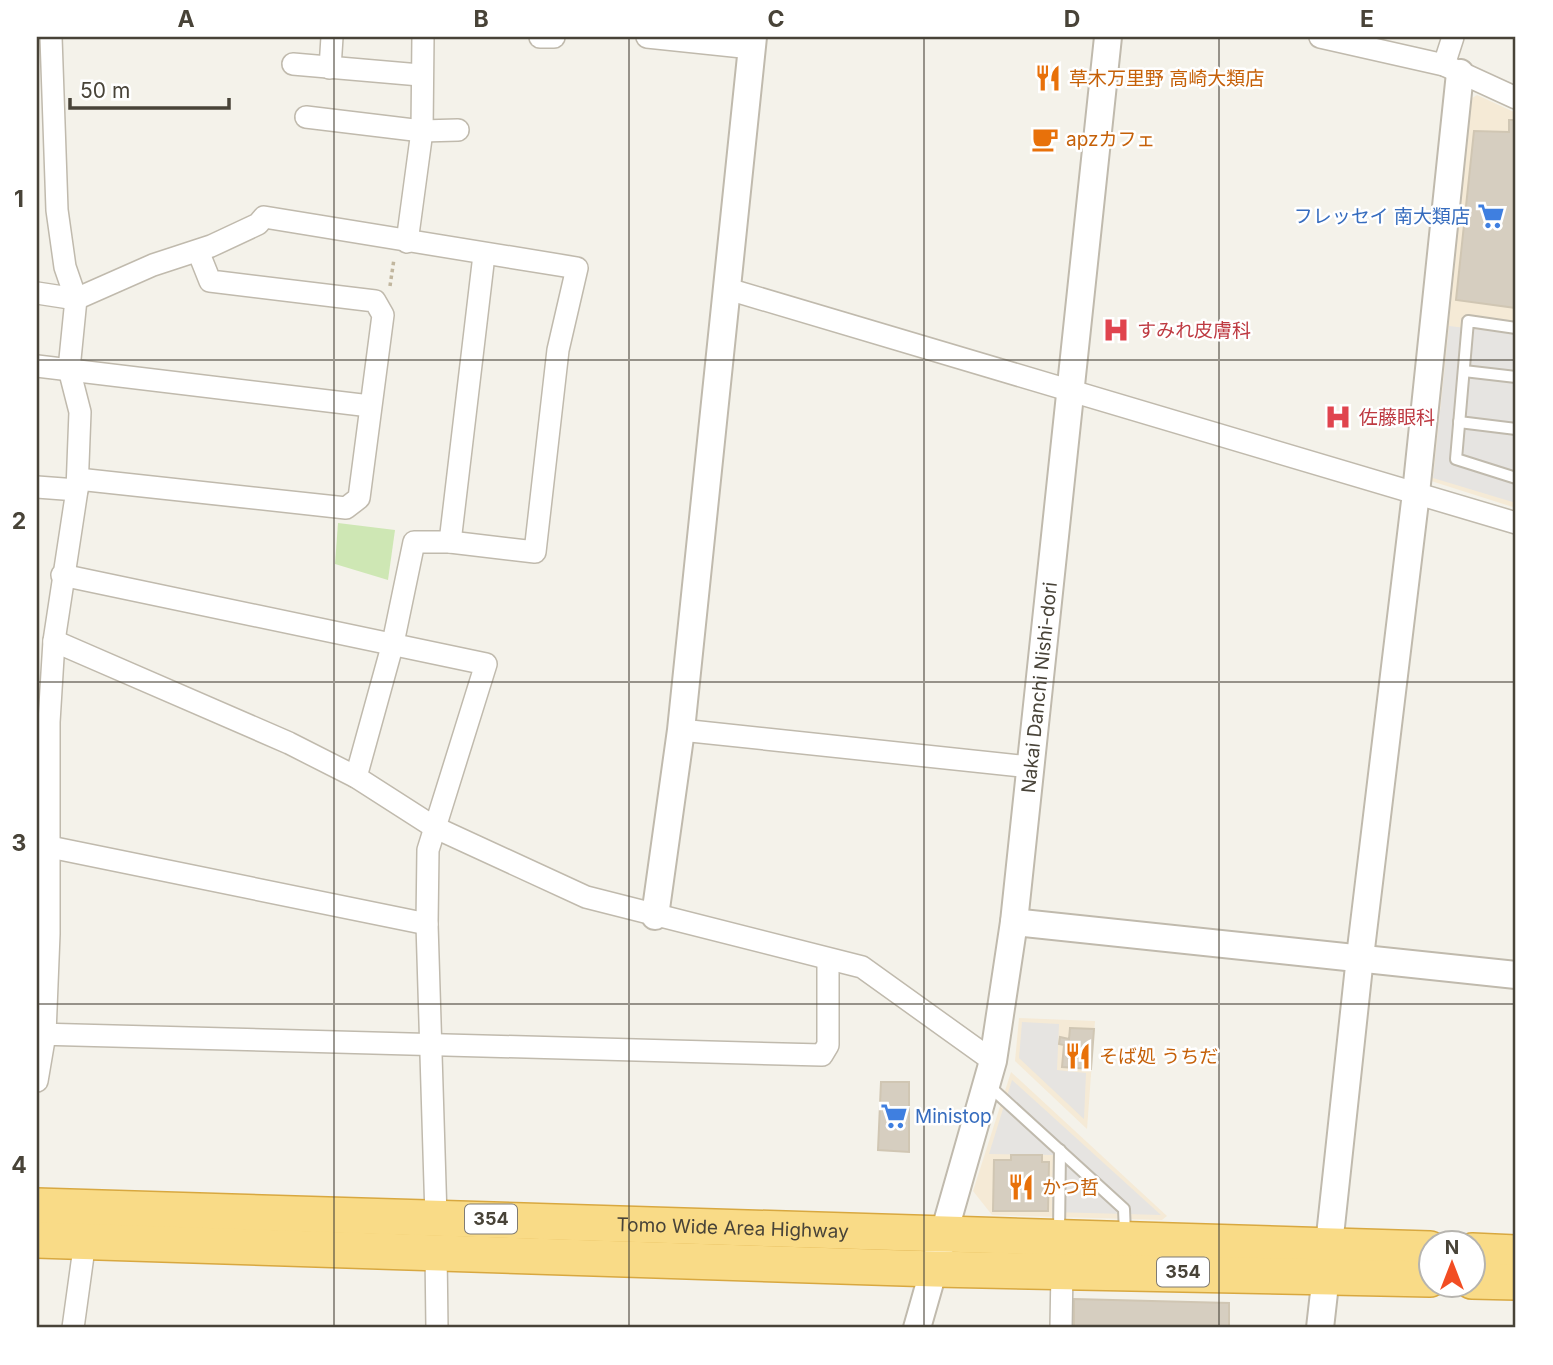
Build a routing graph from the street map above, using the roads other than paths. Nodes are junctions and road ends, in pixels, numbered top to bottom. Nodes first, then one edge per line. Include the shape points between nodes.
1 (51, 37) edge
2 (332, 37) edge
3 (423, 37) edge
4 (540, 37) edge
5 (554, 37) edge
6 (647, 37) edge
7 (1108, 37) edge
8 (1320, 37) edge
9 (1453, 37) edge
10 (753, 43) edge
11 (293, 64) dead end
12 (330, 68) junction
13 (1452, 69) junction
14 (420, 75) junction
15 (1516, 98) edge
16 (306, 117) dead end
17 (458, 130) dead end
18 (422, 131) junction
19 (402, 241) junction
20 (198, 251) junction
21 (484, 255) junction
22 (728, 289) junction
23 (37, 293) edge
24 (76, 299) junction
25 (1516, 328) edge
26 (37, 366) edge
27 (69, 369) junction
28 (1464, 370) junction
29 (1516, 377) edge
30 (1069, 390) junction
31 (370, 406) junction
32 (1459, 422) junction
33 (1516, 429) edge
34 (1516, 478) edge
35 (78, 484) junction
36 (37, 487) edge
37 (1416, 493) junction
38 (1516, 523) edge
39 (450, 542) junction
40 (62, 575) junction
41 (48, 627) edge
42 (393, 643) junction
43 (43, 721) edge
44 (681, 730) junction
45 (1030, 767) junction
46 (356, 777) junction
47 (434, 827) junction
48 (50, 847) junction
49 (655, 916) junction
50 (1014, 922) junction
51 (427, 924) junction
52 (43, 932) edge
53 (1360, 957) junction
54 (828, 959) junction
55 (1516, 975) edge
56 (41, 1034) edge
57 (433, 1046) junction
58 (989, 1072) junction
59 (37, 1081) edge
60 (1060, 1150) junction
61 (37, 1206) edge
62 (436, 1217) junction
63 (945, 1234) junction
64 (37, 1240) edge
65 (1125, 1240) junction
66 (85, 1241) junction
67 (1416, 1251) edge
68 (436, 1252) junction
69 (1486, 1252) edge
70 (1516, 1253) edge
71 (1060, 1254) junction
72 (1328, 1260) junction
73 (936, 1269) junction
74 (1416, 1276) edge
75 (1486, 1281) edge
76 (1516, 1282) edge
77 (73, 1328) edge
78 (437, 1328) edge
79 (917, 1328) edge
80 (1061, 1328) edge
81 (1320, 1328) edge

1 - 24 street via 57,210 65,267
2 - 12 street
3 - 14 street
4 - 5 street
6 - 10 street
7 - 30 street, Nakai Danchi Nishi-dori
8 - 13 street
9 - 13 street
10 - 22 street
11 - 12 street
12 - 14 street
13 - 15 street
13 - 37 street
14 - 18 street
16 - 18 street
17 - 18 street
18 - 19 street
19 - 20 street via 264,217
19 - 21 street
20 - 24 street
20 - 31 street via 210,281 374,301 383,315
21 - 39 street
21 - 39 street via 577,268 558,350 535,552
22 - 30 street
22 - 44 street
23 - 24 street
24 - 27 street
25 - 28 lane via 1468,321
26 - 27 street
27 - 31 street
27 - 35 street via 80,412
28 - 29 lane
28 - 32 lane
30 - 37 street
30 - 45 street, Nakai Danchi Nishi-dori
31 - 35 street via 359,498 346,508
32 - 33 lane
32 - 34 lane via 1456,459
35 - 36 street
35 - 40 street
37 - 38 street
37 - 53 street
39 - 42 street via 414,542
40 - 41 street
40 - 42 street
41 - 43 street
41 - 46 street
42 - 46 street
42 - 47 street via 486,664
43 - 48 street
44 - 45 street
44 - 49 street
45 - 50 street, Nakai Danchi Nishi-dori
46 - 47 street
47 - 49 street via 586,897
47 - 51 street via 428,850
48 - 51 street
48 - 52 street
49 - 54 street
50 - 53 street
50 - 58 street, Nakai Danchi Nishi-dori
51 - 57 street
52 - 56 street
53 - 55 street
53 - 72 street
54 - 57 street via 828,1045 822,1055
54 - 58 street via 862,967
56 - 57 street
56 - 59 street
57 - 62 street
58 - 60 lane
58 - 63 street, Nakai Danchi Nishi-dori
60 - 65 lane via 1124,1209
60 - 71 lane
61 - 62 highway, Tomo Wide Area Highway / 354
62 - 63 highway, Tomo Wide Area Highway / 354
63 - 71 highway, Tomo Wide Area Highway / 354
63 - 73 street, Nakai Danchi Nishi-dori
64 - 66 highway, Tomo Wide Area Highway / 354
65 - 71 highway, Tomo Wide Area Highway / 354
65 - 72 highway, Tomo Wide Area Highway / 354
66 - 68 highway, Tomo Wide Area Highway / 354
66 - 77 street
67 - 72 highway, Tomo Wide Area Highway / 354
68 - 73 highway, Tomo Wide Area Highway / 354
68 - 78 street
69 - 70 highway
71 - 72 highway, Tomo Wide Area Highway / 354
71 - 73 highway, Tomo Wide Area Highway / 354
71 - 80 street
72 - 74 highway, Tomo Wide Area Highway / 354
72 - 81 street
73 - 79 street, Nakai Danchi Nishi-dori
75 - 76 highway

